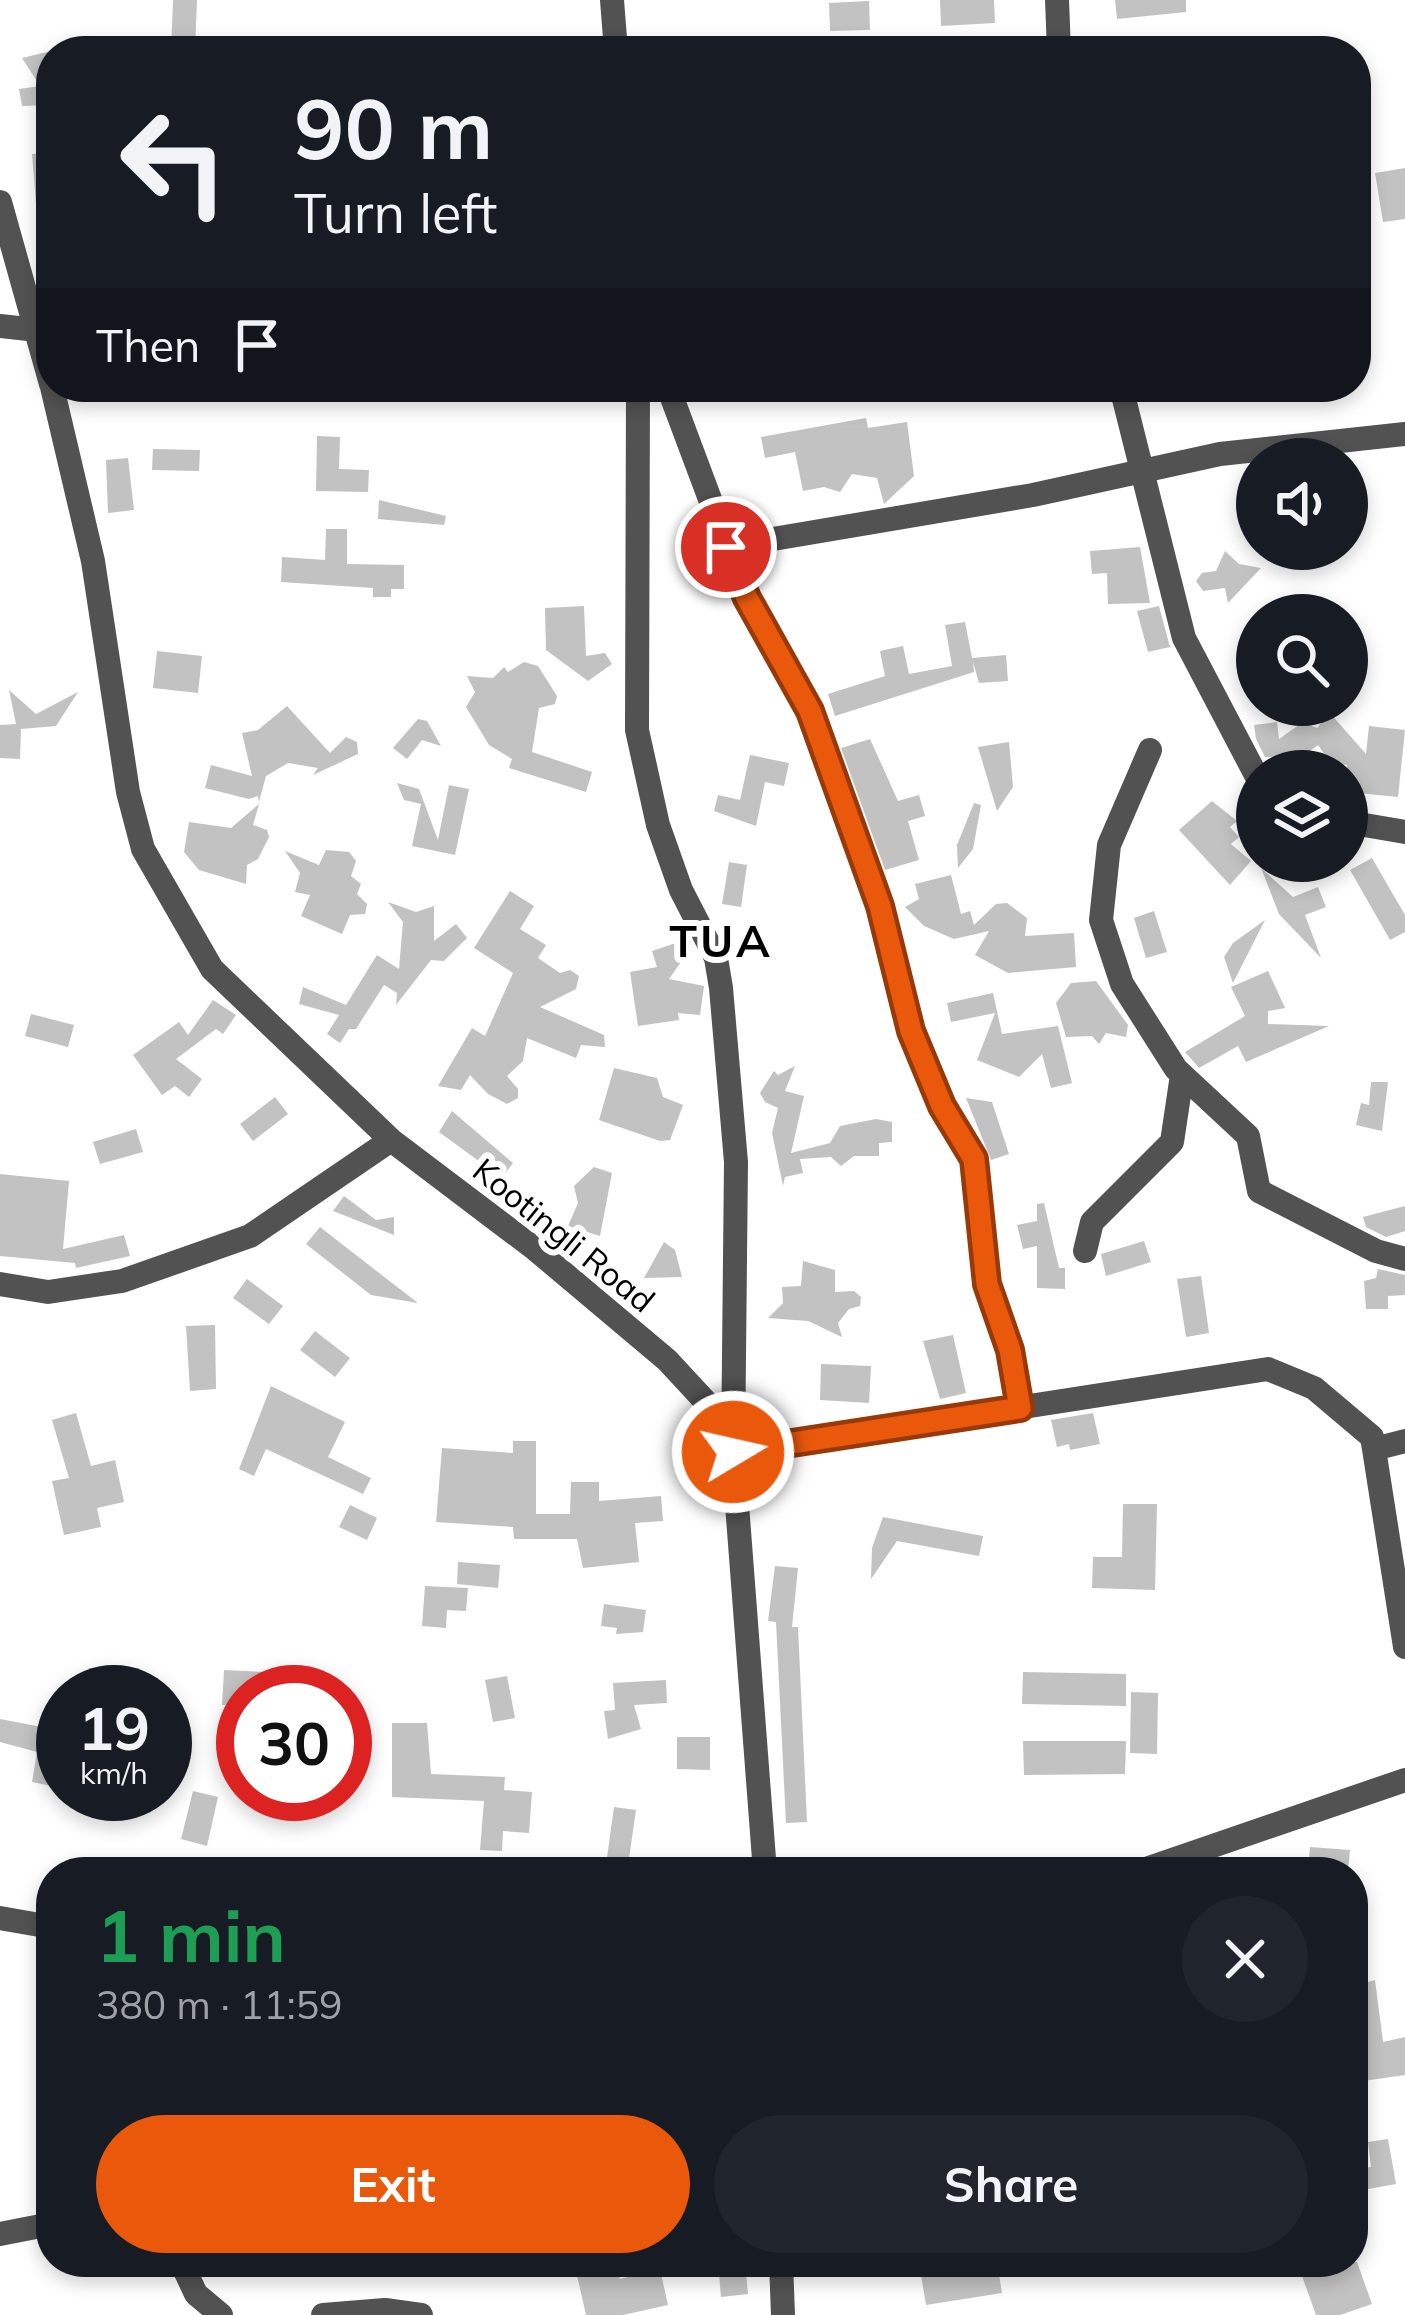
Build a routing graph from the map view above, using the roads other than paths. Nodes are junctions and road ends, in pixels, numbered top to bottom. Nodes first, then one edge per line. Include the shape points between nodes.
1 (612, 0) edge
2 (1058, 0) edge
3 (615, 36) edge
4 (1059, 36) edge
5 (0, 202) edge
6 (36, 323) edge
7 (0, 326) edge
8 (36, 330) edge
9 (55, 402) edge
10 (638, 402) edge
11 (675, 402) edge
12 (1124, 402) edge
13 (1405, 434) edge
14 (1144, 472) junction
15 (726, 547) junction
16 (1150, 750) dead end
17 (1243, 750) edge
18 (1368, 826) edge
19 (1405, 832) edge
20 (1182, 1076) junction
21 (391, 1140) junction
22 (1084, 1251) dead end
23 (1405, 1259) edge
24 (0, 1283) edge
25 (1020, 1408) junction
26 (1405, 1441) edge
27 (1374, 1449) junction
28 (733, 1452) junction
29 (1405, 1647) edge
30 (1405, 1780) edge
31 (764, 1857) edge
32 (1181, 1857) edge
33 (0, 1918) edge
34 (36, 1924) edge
35 (36, 2227) edge
36 (0, 2234) edge
37 (188, 2277) edge
38 (781, 2277) edge
39 (221, 2315) edge
40 (323, 2315) edge
41 (422, 2315) edge
42 (782, 2315) edge

1 - 3 street
2 - 4 street
5 - 6 street, Kootingli Road
7 - 8 street
9 - 21 street, Kootingli Road via 97,580 143,849 212,969
10 - 28 street via 637,730 658,825 716,958 721,988 736,1162
11 - 15 street
12 - 14 street
13 - 14 street via 1220,454
14 - 15 street
14 - 17 street via 1184,638
15 - 25 street via 810,711 880,906 911,1031 974,1159 987,1284
16 - 20 street via 1108,844 1101,920 1121,984
18 - 19 street
20 - 22 street via 1172,1142 1092,1222
20 - 23 street via 1248,1136 1259,1191
21 - 24 street via 250,1236 122,1281 48,1292
21 - 28 street, Kootingli Road via 667,1360 705,1401
25 - 27 street via 1268,1369 1314,1388 1372,1437
25 - 28 street
26 - 27 street
27 - 29 street
28 - 31 street, Kootingli Road
30 - 32 street
33 - 34 street
35 - 36 street
37 - 39 street
38 - 42 street
40 - 41 street

